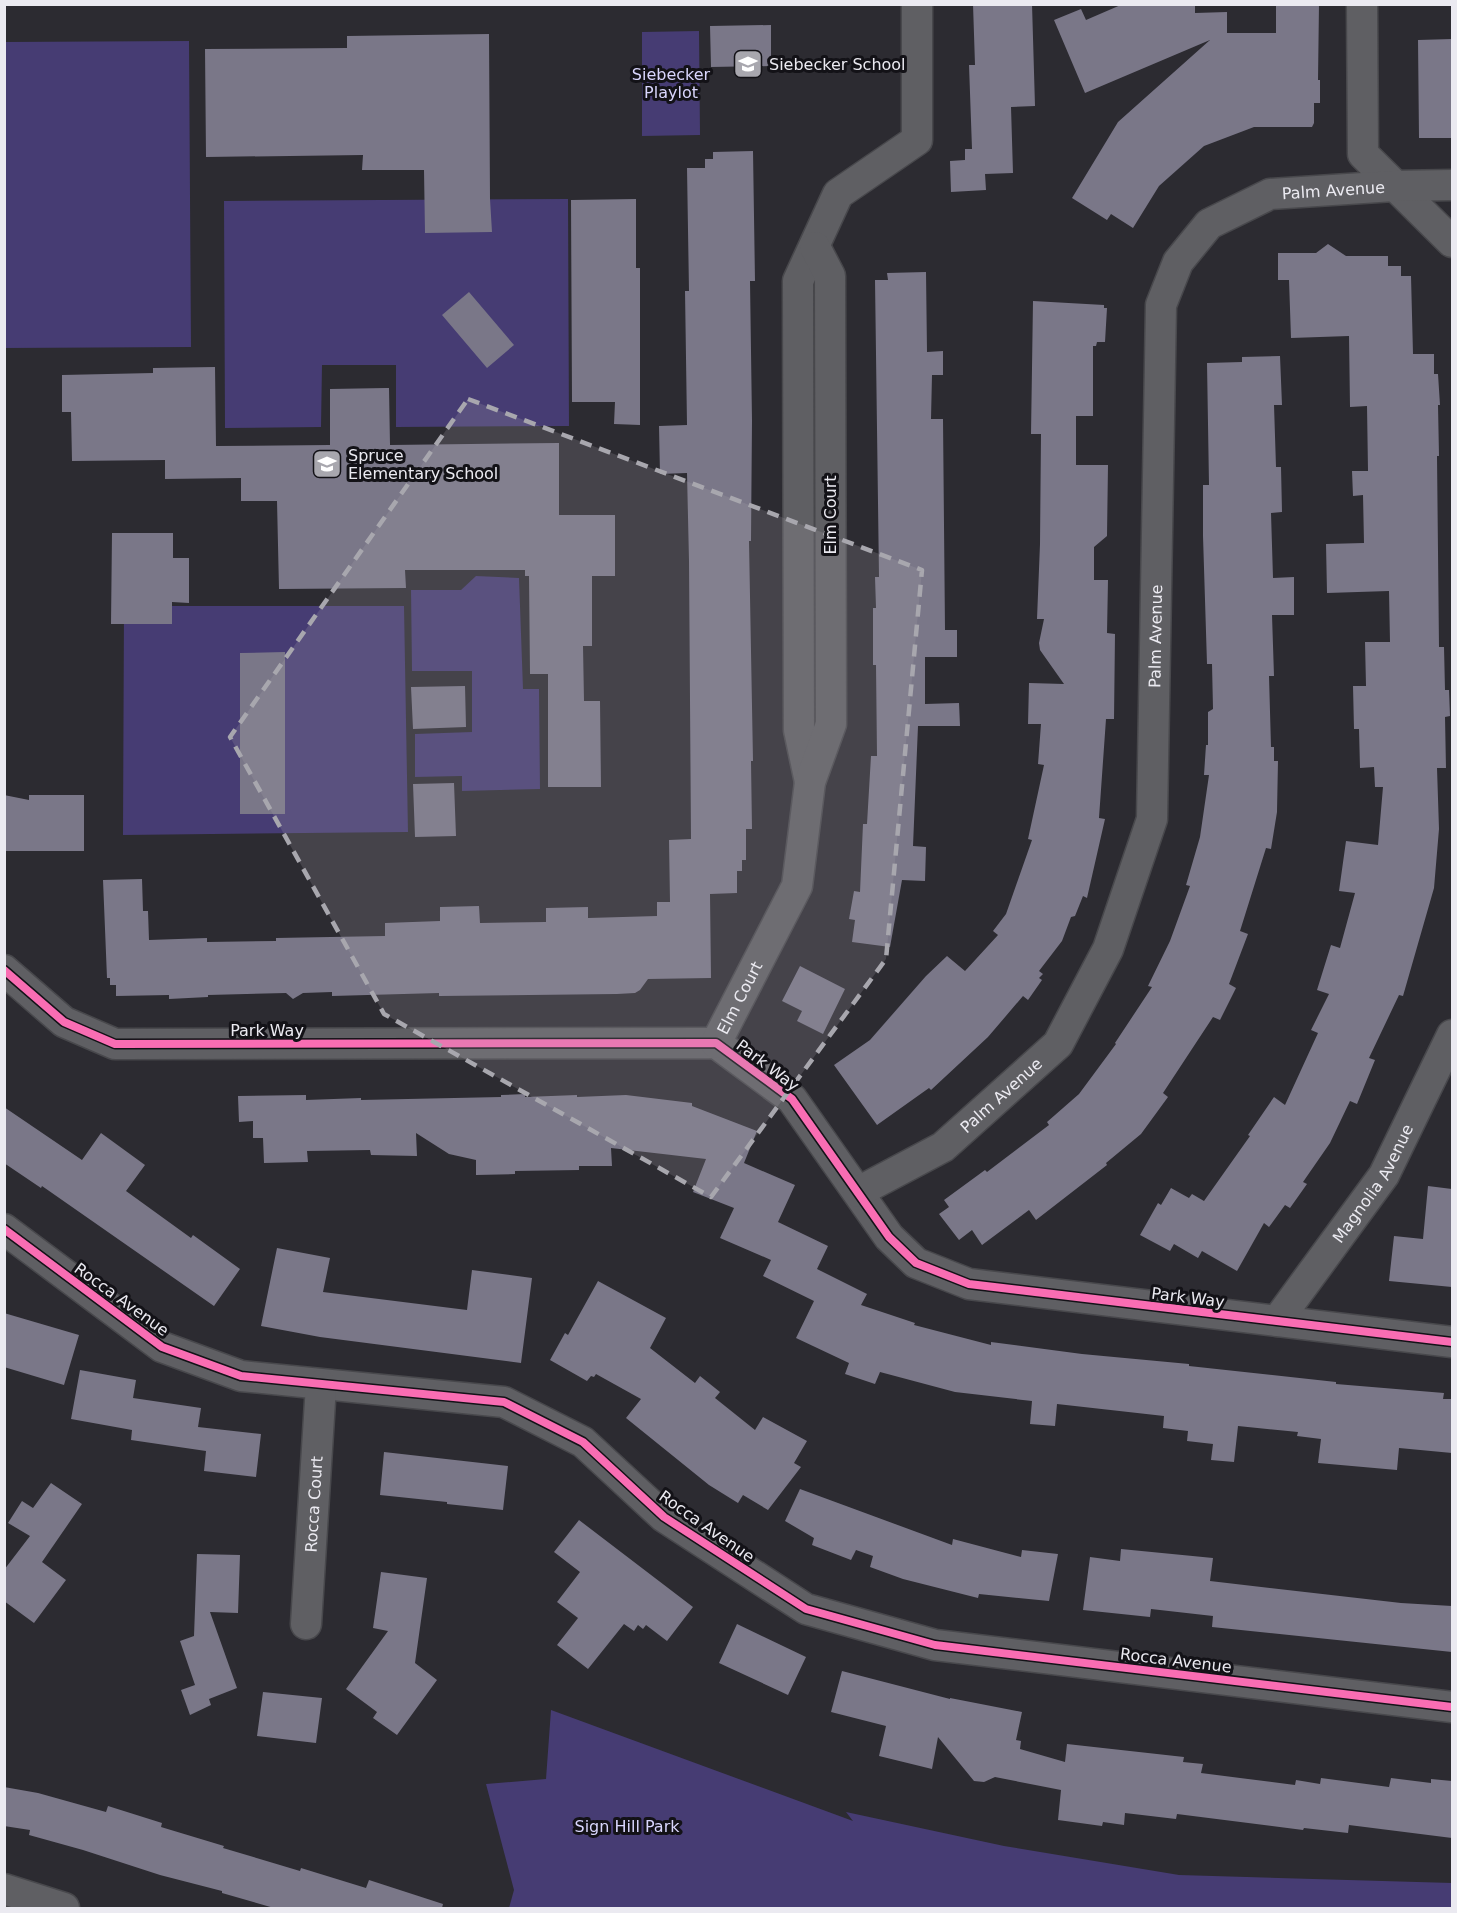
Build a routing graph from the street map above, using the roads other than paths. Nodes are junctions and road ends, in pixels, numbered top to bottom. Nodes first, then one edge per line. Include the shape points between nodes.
1 (917, 4) edge
2 (1362, 4) edge
3 (1452, 185) edge
4 (1394, 186) junction
5 (1452, 242) edge
6 (4, 970) edge
7 (1452, 1035) edge
8 (716, 1043) junction
9 (858, 1192) junction
10 (4, 1229) edge
11 (1277, 1322) junction
12 (1452, 1342) edge
13 (321, 1385) junction
14 (306, 1624) dead end
15 (1452, 1707) edge
16 (4, 1889) edge
17 (64, 1908) edge

1 - 8 street, Elm Court via 917,140 838,194 798,281 800,730 810,782 797,886
2 - 4 street via 1363,154
3 - 4 street, Palm Avenue
4 - 5 street
4 - 9 street, Palm Avenue via 1270,194 1209,224 1178,262 1161,305 1152,819 1112,939 1058,1044 943,1147
6 - 8 street, Park Way via 64,1022 115,1044
7 - 11 street, Magnolia Avenue via 1384,1175
8 - 9 street, Park Way via 792,1099
9 - 11 street, Park Way via 889,1237 916,1263 969,1284
10 - 13 street, Rocca Avenue via 162,1347 241,1376
11 - 12 street, Park Way
13 - 14 street, Rocca Court
13 - 15 street, Rocca Avenue via 504,1402 583,1442 664,1517 806,1609 936,1645
16 - 17 street

